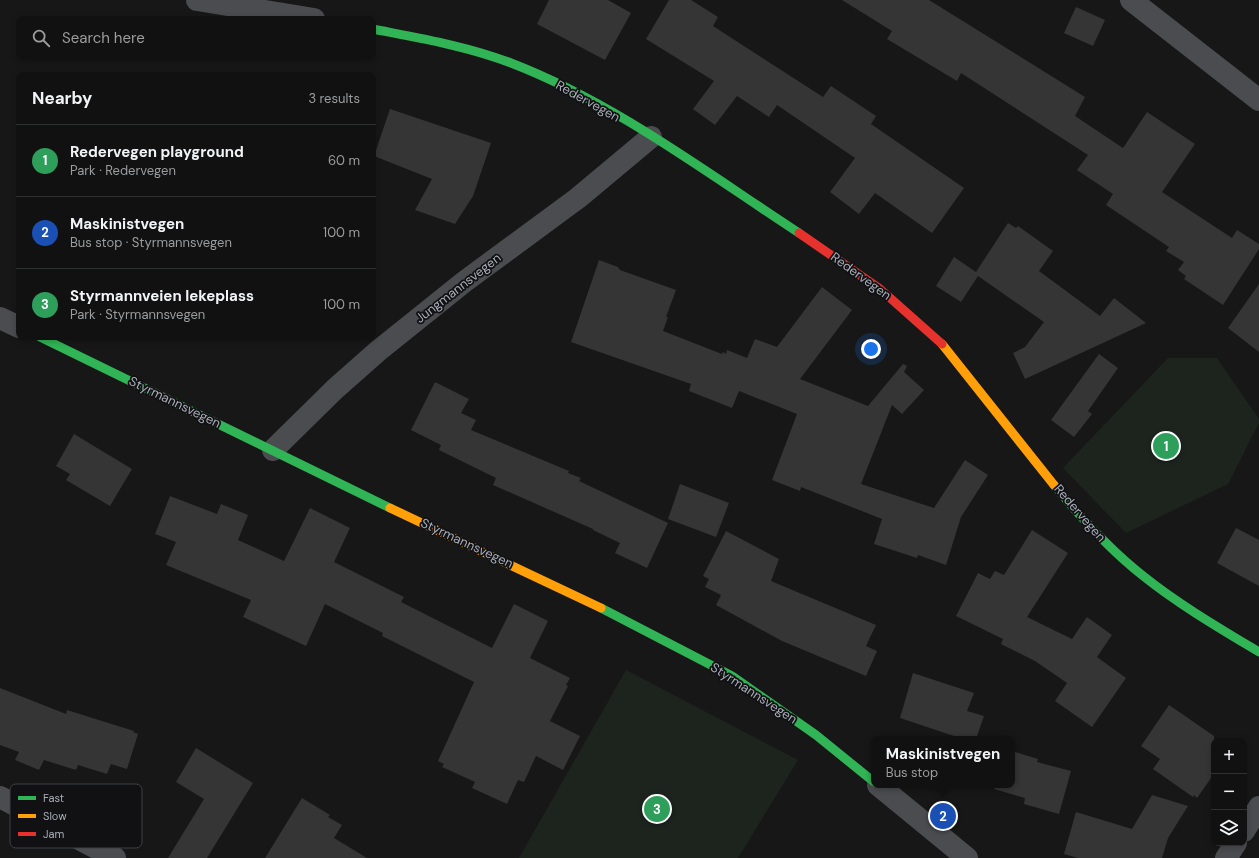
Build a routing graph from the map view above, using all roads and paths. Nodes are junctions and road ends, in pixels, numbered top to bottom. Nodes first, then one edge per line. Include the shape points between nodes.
1 (197, 0) edge
2 (1131, 0) edge
3 (296, 16) edge
4 (376, 30) edge
5 (1259, 100) edge
6 (651, 137) junction
7 (0, 318) edge
8 (16, 326) edge
9 (46, 340) edge
10 (273, 450) junction
11 (1259, 652) edge
12 (871, 780) edge
13 (882, 788) edge
14 (0, 797) edge
15 (10, 802) edge
16 (1259, 807) edge
17 (1247, 826) edge
18 (1234, 846) edge
19 (96, 848) edge
20 (115, 858) edge
21 (968, 858) edge
22 (1226, 858) edge

1 - 3 street
2 - 5 street
4 - 6 street, Redervegen via 489,55 528,70 573,92
6 - 10 street, Jungmannsvegen via 578,198 464,282 378,351
6 - 11 street, Redervegen via 818,246 916,319 946,348 1036,462 1106,543 1142,576 1188,610
7 - 8 street
9 - 10 street, Styrmannsvegen
10 - 12 street, Styrmannsvegen via 399,512 543,578 732,676 784,711
13 - 21 street
14 - 15 street
16 - 17 street
18 - 22 street
19 - 20 street

